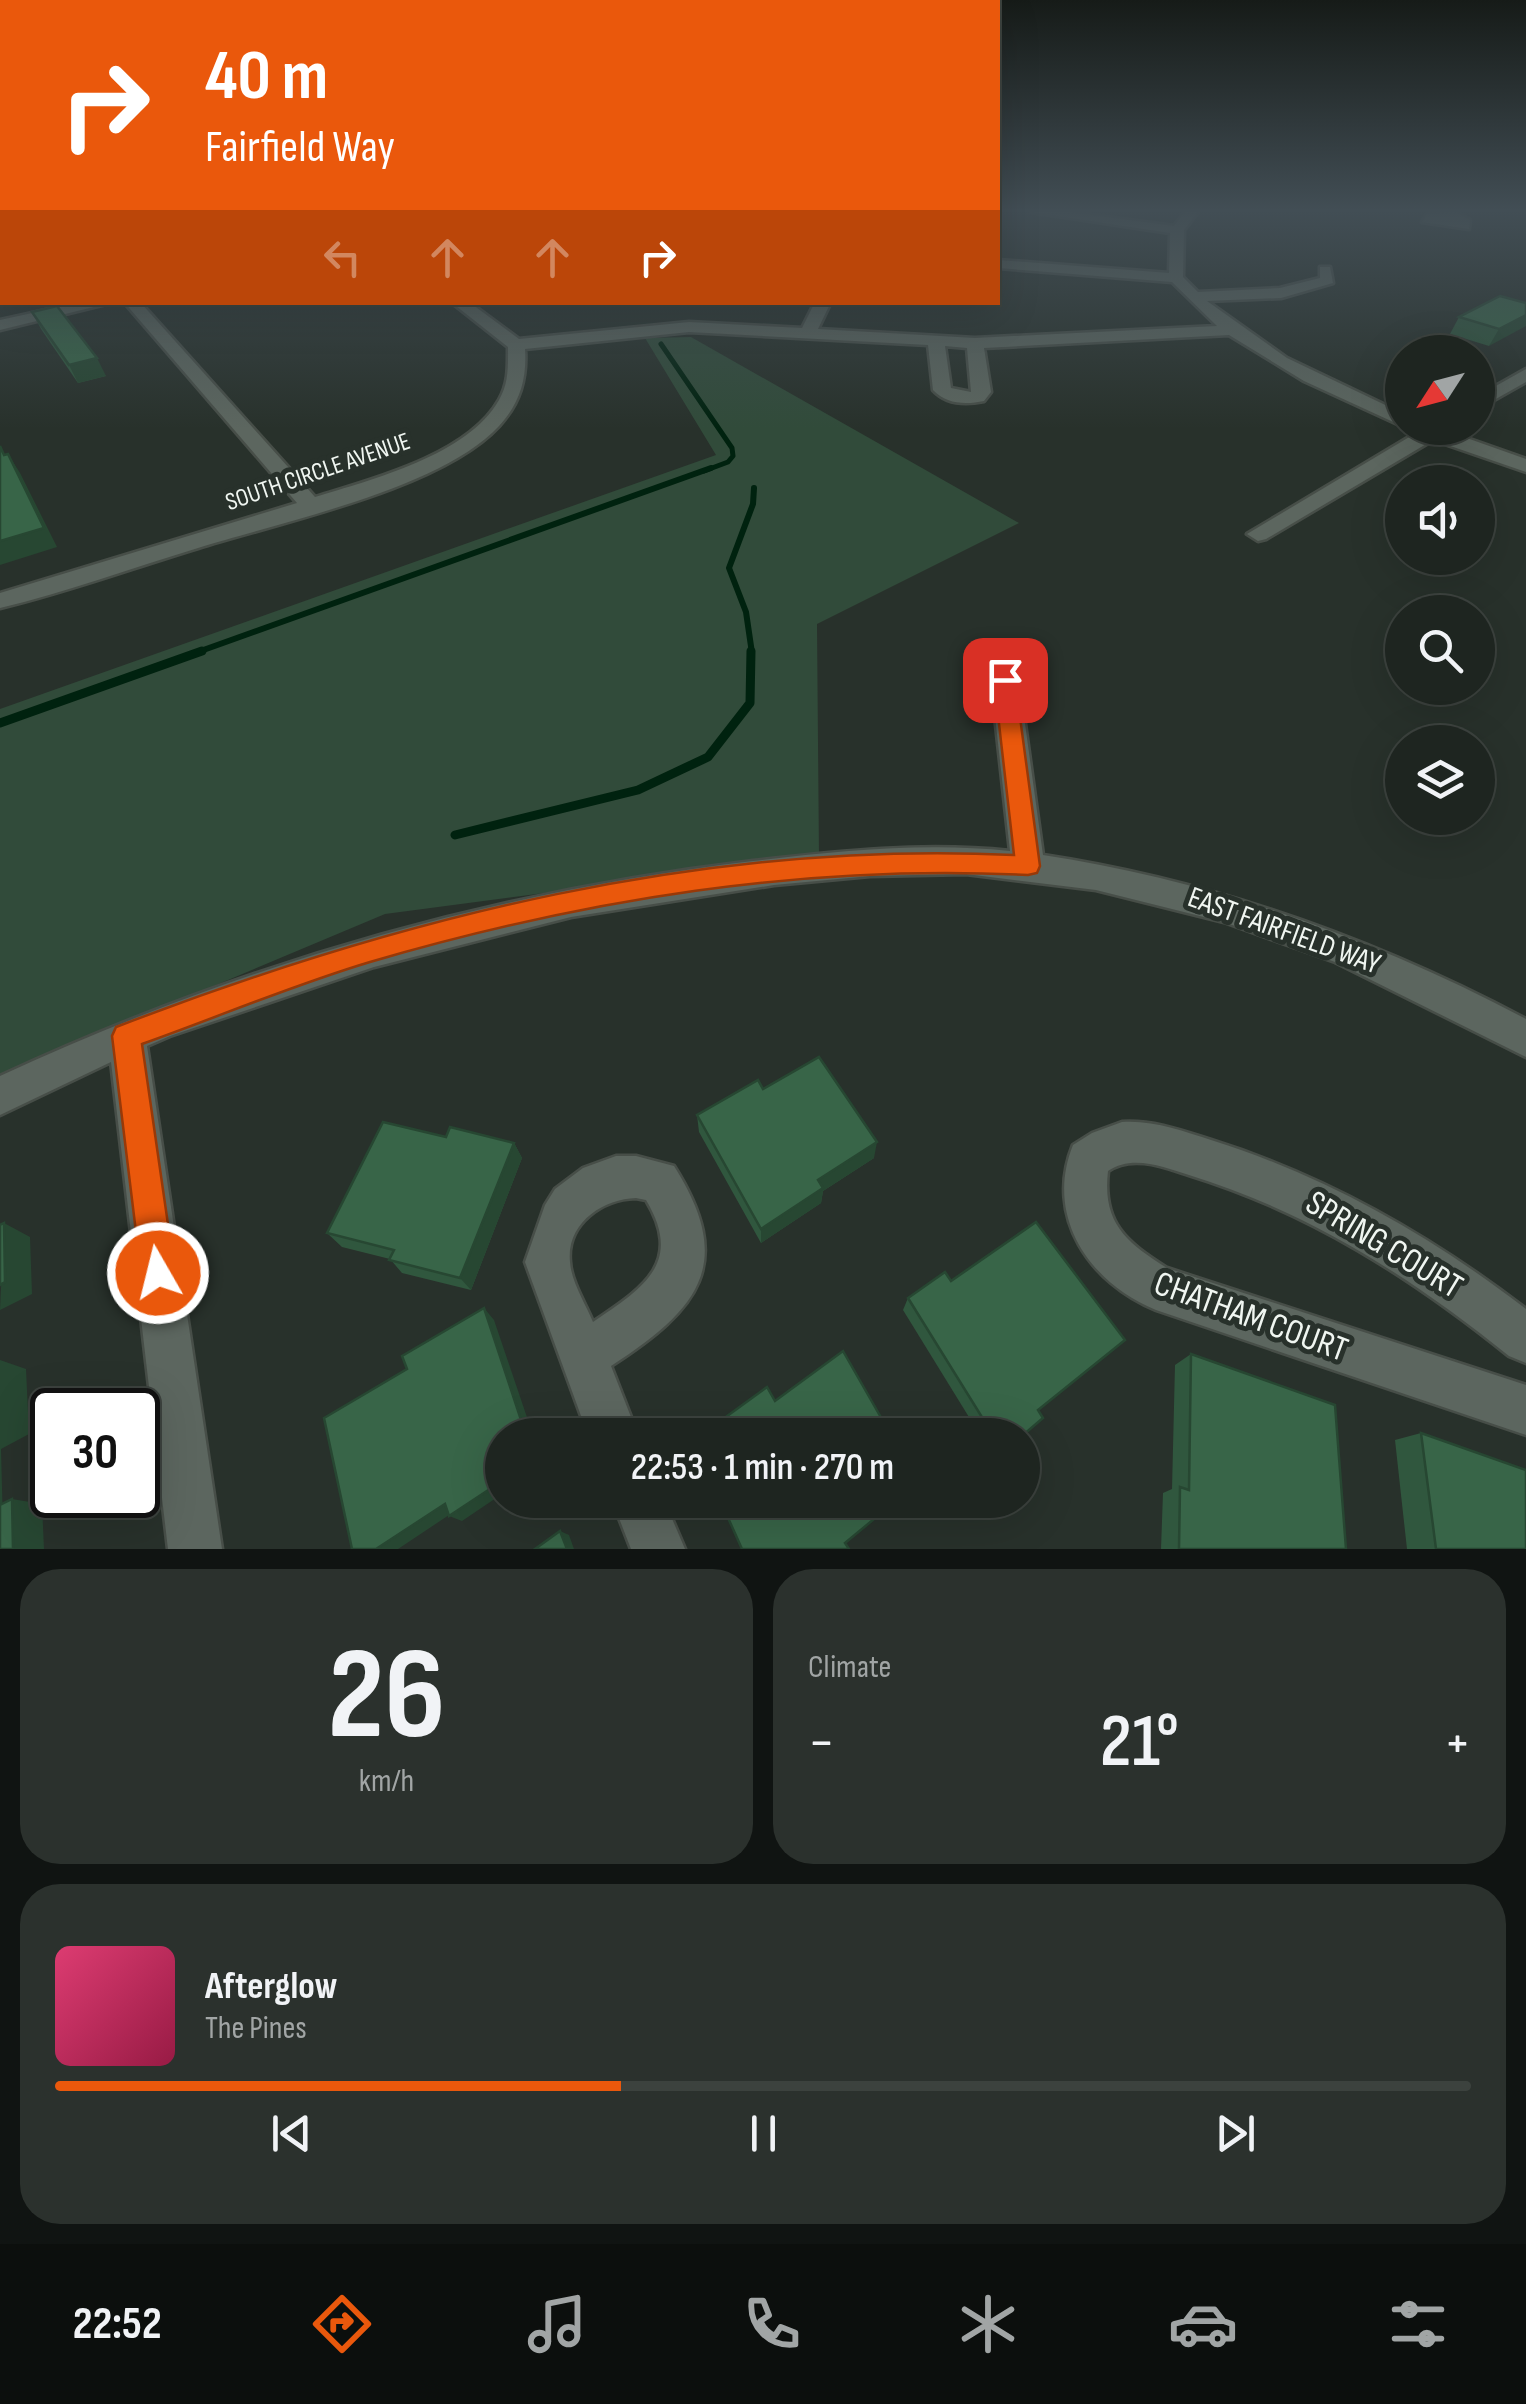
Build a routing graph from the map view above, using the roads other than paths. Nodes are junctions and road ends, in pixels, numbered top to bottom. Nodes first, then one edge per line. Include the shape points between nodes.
1 (1181, 284) edge
2 (1316, 284) edge
3 (1192, 297) junction
4 (93, 305) edge
5 (134, 305) edge
6 (462, 305) edge
7 (822, 305) edge
8 (0, 325) edge
9 (1228, 330) junction
10 (808, 332) junction
11 (936, 342) junction
12 (975, 343) junction
13 (516, 345) junction
14 (1526, 374) edge
15 (1495, 393) edge
16 (1385, 412) edge
17 (1404, 445) edge
18 (1472, 445) edge
19 (1526, 466) edge
20 (312, 507) junction
21 (1258, 534) dead end
22 (0, 602) edge
23 (1005, 680) dead end
24 (1028, 866) junction
25 (126, 1036) junction
26 (1526, 1038) edge
27 (0, 1096) edge
28 (1233, 1166) joint
29 (1526, 1339) edge
30 (583, 1356) dead end
31 (1526, 1410) edge
32 (607, 1418) edge
33 (645, 1518) edge
34 (195, 1549) edge
35 (658, 1549) edge

1 - 3 street
2 - 3 street
3 - 9 street
4 - 8 street
5 - 20 street
6 - 13 street
7 - 10 street
9 - 12 street
9 - 16 street
10 - 11 street
10 - 13 street via 689,327
11 - 12 street
11 - 12 street via 942,390 964,398 982,392
13 - 20 street, SOUTH CIRCLE AVENUE via 518,384 507,408 478,434 399,477
14 - 15 street
17 - 21 street
18 - 19 street
20 - 22 street, SOUTH CIRCLE AVENUE
23 - 24 street
24 - 25 street, EAST FAIRFIELD WAY via 925,860 820,867 544,906 368,952
24 - 26 street, EAST FAIRFIELD WAY via 1181,893 1290,928 1432,987
25 - 27 street, EAST FAIRFIELD WAY
25 - 34 street
28 - 29 street, SPRING COURT via 1397,1247
28 - 31 street, CHATHAM COURT via 1130,1141 1105,1147 1088,1160 1085,1213 1121,1266 1156,1287
30 - 32 street
33 - 35 street

